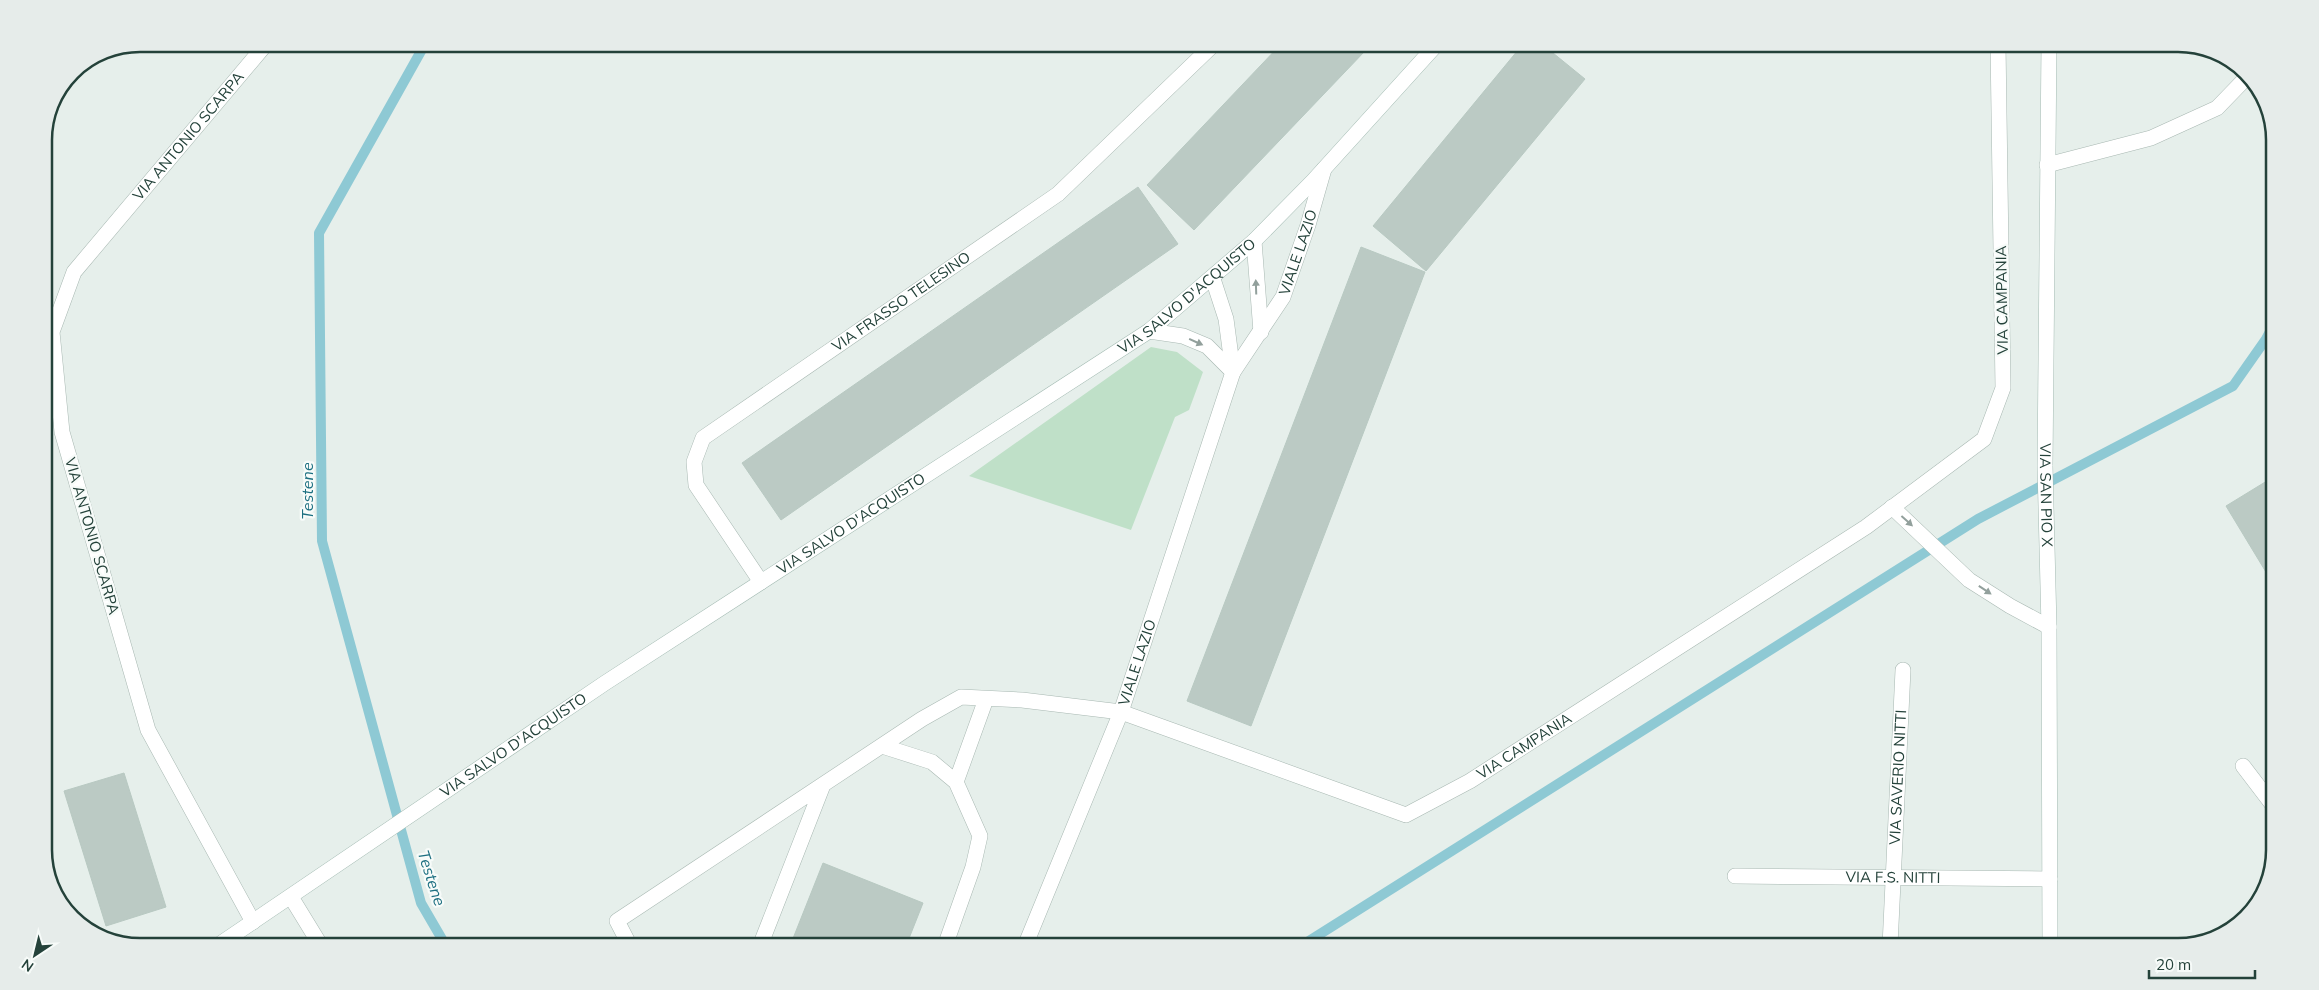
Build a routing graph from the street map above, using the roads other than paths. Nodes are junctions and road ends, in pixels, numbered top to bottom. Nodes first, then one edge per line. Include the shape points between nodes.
1 (259, 52) edge
2 (1206, 52) edge
3 (1429, 52) edge
4 (1998, 52) edge
5 (2049, 52) edge
6 (2243, 81) edge
7 (2048, 165) junction
8 (1324, 168) junction
9 (1254, 241) junction
10 (1213, 279) junction
11 (53, 329) edge
12 (1150, 332) junction
13 (1261, 332) junction
14 (53, 342) edge
15 (1233, 372) junction
16 (1892, 507) junction
17 (761, 582) junction
18 (2049, 627) junction
19 (1903, 670) dead end
20 (986, 698) junction
21 (1121, 712) junction
22 (882, 746) junction
23 (2242, 766) dead end
24 (956, 782) junction
25 (823, 785) junction
26 (2266, 797) edge
27 (1735, 876) dead end
28 (1893, 877) junction
29 (2050, 879) junction
30 (296, 892) junction
31 (253, 922) junction
32 (229, 938) edge
33 (317, 938) edge
34 (625, 938) edge
35 (763, 938) edge
36 (948, 938) edge
37 (1029, 938) edge
38 (1890, 938) edge
39 (2050, 938) edge

1 - 11 street, VIA ANTONIO SCARPA via 74,272
2 - 17 street, VIA FRASSO TELESINO via 1058,194 703,438 694,462 696,485
3 - 8 street, VIA SALVO D'ACQUISTO
4 - 16 street, VIA CAMPANIA via 2003,388 1984,439
5 - 7 street, VIA SAN PIO X
6 - 7 street via 2217,108 2151,138
7 - 18 street, VIA SAN PIO X via 2045,466
8 - 9 street, VIA SALVO D'ACQUISTO
8 - 13 street, VIALE LAZIO via 1283,297
9 - 10 street, VIA SALVO D'ACQUISTO
13 -> 9 street, VIALE LAZIO
10 - 12 street, VIA SALVO D'ACQUISTO
10 - 15 street, VIALE LAZIO via 1226,319
12 -> 15 street via 1183,336 1207,346
12 - 17 street, VIA SALVO D'ACQUISTO
13 - 15 street, VIALE LAZIO
14 - 31 street, VIA ANTONIO SCARPA via 62,432 148,730
15 - 21 street, VIALE LAZIO
16 -> 18 street via 1969,580
16 - 21 street, VIA CAMPANIA via 1470,781 1406,815
17 - 30 street, VIA SALVO D'ACQUISTO
18 - 29 street, VIA SAN PIO X
19 - 28 street, VIA SAVERIO NITTI
20 - 21 street, VIA CAMPANIA
20 - 22 street, VIA CAMPANIA via 961,697
20 - 24 street
21 - 37 street, VIALE LAZIO
22 - 24 street via 932,762
22 - 25 street, VIA CAMPANIA
23 - 26 street
24 - 36 street via 980,836 973,867
25 - 34 street, VIA CAMPANIA via 616,922
25 - 35 street
27 - 28 street, VIA F.S. NITTI
28 - 29 street, VIA F.S. NITTI
28 - 38 street, VIA SAVERIO NITTI
29 - 39 street, VIA SAN PIO X
30 - 31 street, VIA SALVO D'ACQUISTO
30 - 33 street
31 - 32 street, VIA SALVO D'ACQUISTO

